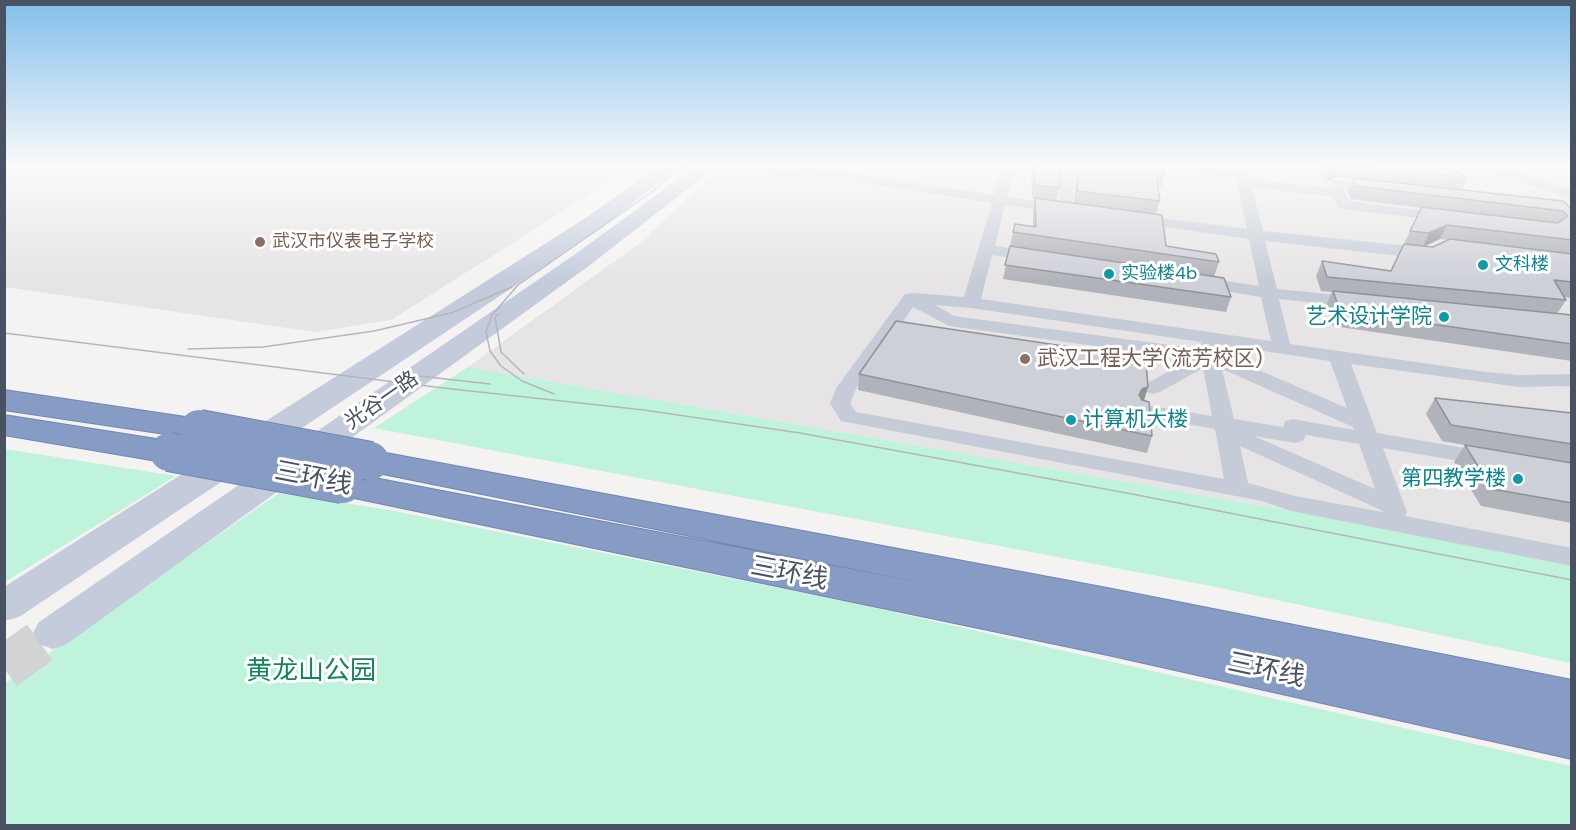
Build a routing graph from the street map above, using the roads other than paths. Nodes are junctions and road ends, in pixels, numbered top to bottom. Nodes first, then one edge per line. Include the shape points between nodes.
1 (618, 205) edge
2 (656, 205) edge
3 (998, 205) edge
4 (1016, 205) edge
5 (1072, 205) edge
6 (1249, 205) edge
7 (1343, 205) edge
8 (1117, 216) edge
9 (1464, 220) edge
10 (1256, 235) junction
11 (1440, 246) edge
12 (986, 249) junction
13 (1051, 259) edge
14 (1181, 279) edge
15 (1269, 293) junction
16 (911, 298) junction
17 (971, 303) junction
18 (1375, 304) edge
19 (1084, 340) junction
20 (1208, 347) junction
21 (1282, 349) junction
22 (1340, 358) junction
23 (1116, 361) edge
24 (1572, 380) edge
25 (1546, 381) junction
26 (1153, 388) dead end
27 (1572, 397) edge
28 (4, 400) edge
29 (1146, 411) edge
30 (4, 425) edge
31 (1225, 427) junction
32 (1366, 431) junction
33 (1510, 463) edge
34 (356, 472) junction
35 (1238, 489) junction
36 (1396, 515) junction
37 (1572, 557) edge
38 (5, 606) edge
39 (53, 633) tunnel mouth
40 (1572, 701) edge
41 (1572, 737) edge

1 - 38 main road, 光谷一路
2 - 39 main road, 光谷一路
3 - 12 street
4 - 5 street via 1072,210
6 - 10 street
7 - 9 street
8 - 10 street
10 - 11 street via 1426,255
10 - 15 street
12 - 13 street
12 - 17 street
14 - 15 street
15 - 18 street
15 - 21 street
16 - 17 street
16 - 19 street via 949,321
16 - 35 street via 847,387 840,403 848,417
17 - 20 street
19 - 20 street
19 - 23 street
20 - 21 street
20 - 26 street
20 - 31 street
20 - 32 street
21 - 22 street
22 - 25 street via 1486,378
22 - 32 street
24 - 25 street
25 - 27 street
28 - 34 highway, 三环线, bridge via 199,429
29 - 31 street
30 - 34 highway, 三环线, bridge via 169,452
31 - 32 street via 1296,436 1293,426
31 - 35 street
31 - 36 street
32 - 33 street
32 - 36 street
34 - 40 highway, 三环线 via 1107,604
34 - 41 highway, 三环线
35 - 36 street via 1291,503
36 - 37 street

